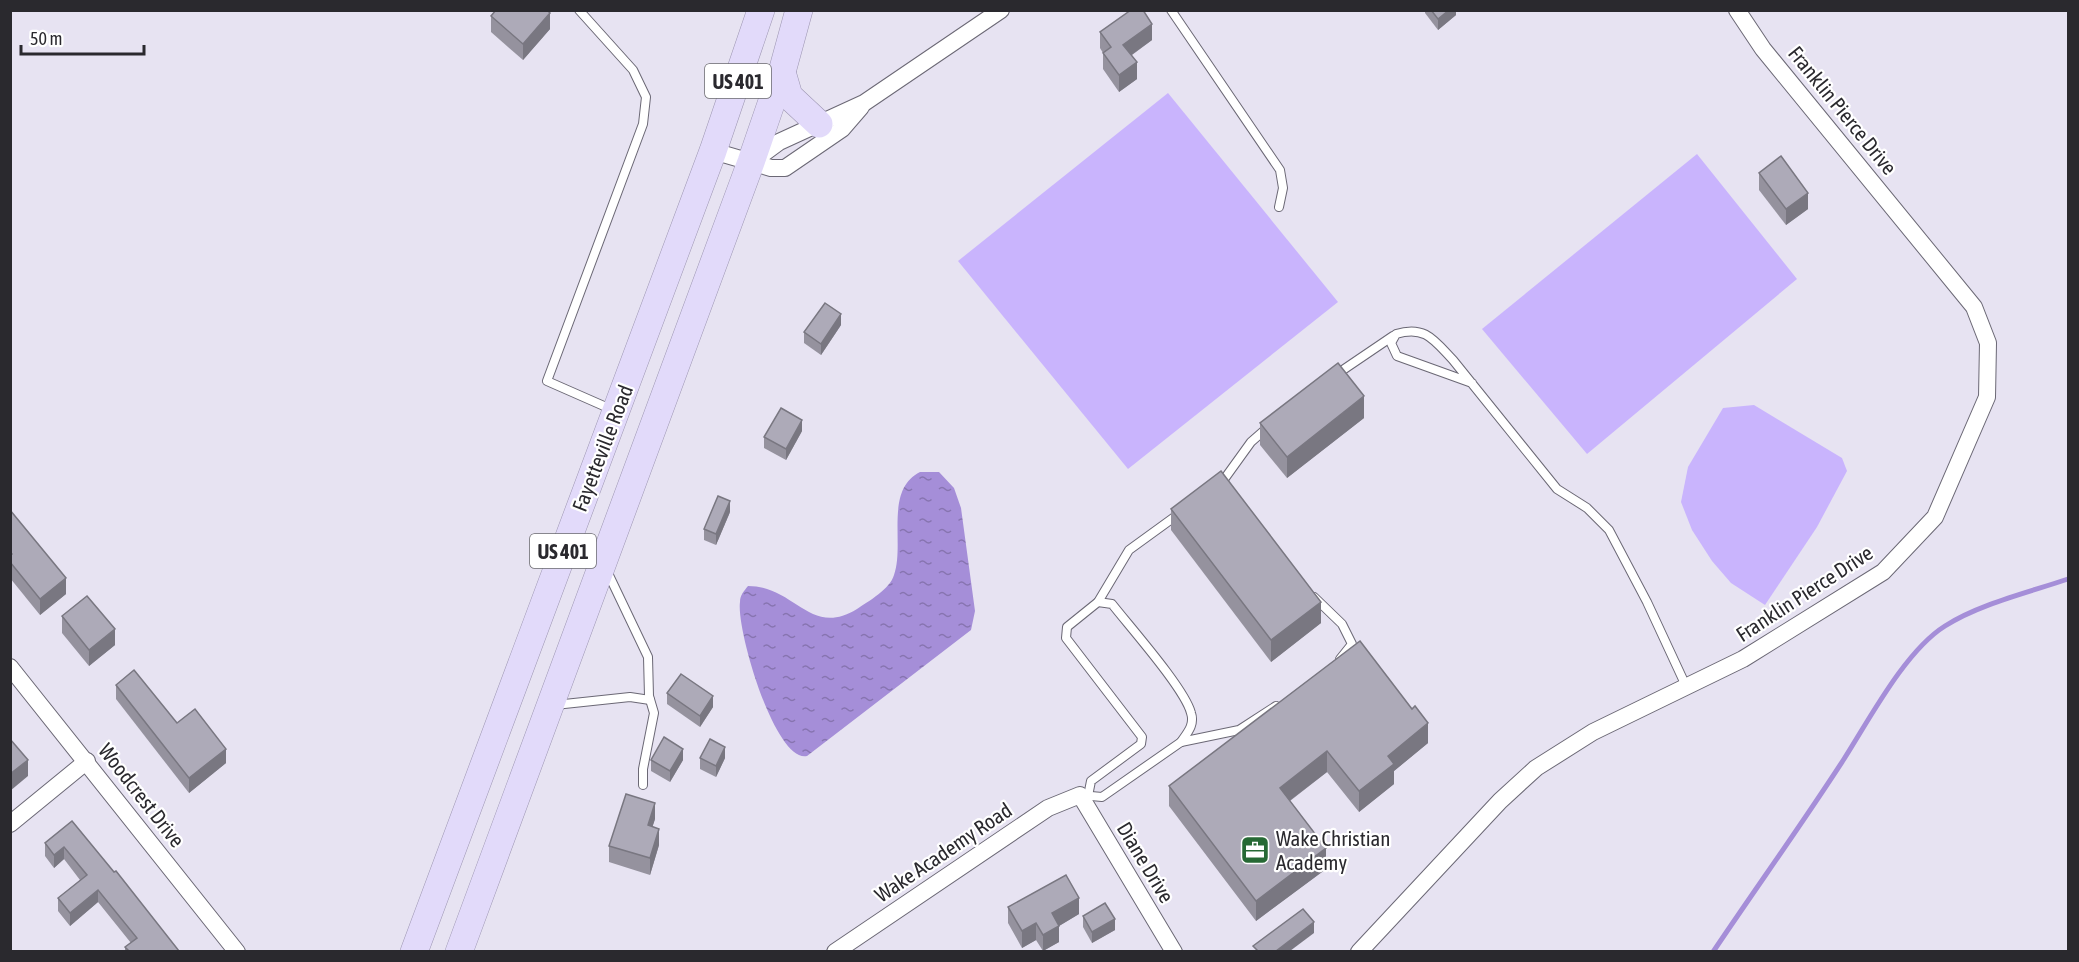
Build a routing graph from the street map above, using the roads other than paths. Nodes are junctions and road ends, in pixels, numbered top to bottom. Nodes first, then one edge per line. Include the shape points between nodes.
1 (579, 10) edge
2 (761, 10) edge
3 (799, 10) edge
4 (1001, 10) edge
5 (1171, 10) edge
6 (1737, 10) edge
7 (782, 72) junction
8 (864, 103) junction
9 (819, 124) junction
10 (713, 151) junction
11 (751, 162) junction
12 (1279, 207) dead end
13 (1396, 334) junction
14 (1328, 380) edge
15 (1472, 383) junction
16 (616, 411) junction
17 (1277, 420) edge
18 (1225, 478) junction
19 (1232, 488) edge
20 (1211, 491) edge
21 (1184, 510) edge
22 (603, 564) junction
23 (1310, 593) edge
24 (1098, 602) junction
25 (1332, 665) edge
26 (10, 667) edge
27 (1686, 686) junction
28 (650, 700) junction
29 (1283, 701) edge
30 (550, 706) junction
31 (1181, 742) junction
32 (87, 761) junction
33 (643, 785) dead end
34 (1084, 795) junction
35 (10, 824) edge
36 (237, 951) edge
37 (414, 951) edge
38 (459, 951) edge
39 (835, 951) edge
40 (1174, 951) edge
41 (1359, 951) edge

1 - 16 lane via 633,70 646,98 643,124 547,381
2 - 10 highway, Fayetteville Road / US 401
3 - 7 highway, Fayetteville Road / US 401
4 - 8 street
5 - 12 lane via 1280,170 1283,188
6 - 27 street, Franklin Pierce Drive via 1770,57 1974,307 1988,343 1987,397 1935,517 1883,572 1743,659
7 - 9 highway via 789,96
7 - 11 highway, Fayetteville Road / US 401
8 - 9 street
8 - 11 street via 842,129 785,168
9 - 11 street via 779,142
10 - 11 street
10 - 16 highway, Fayetteville Road / US 401
11 - 22 highway, Fayetteville Road / US 401
13 - 14 lane
13 - 15 lane via 1409,330 1423,332
13 - 15 lane via 1391,344 1397,356
15 - 27 lane via 1557,489 1587,508 1609,530
16 - 37 highway, Fayetteville Road / US 401
17 - 18 lane via 1251,442
18 - 19 lane
18 - 20 lane
21 - 24 lane via 1130,550
22 - 28 lane via 648,657
22 - 30 highway, Fayetteville Road / US 401
23 - 25 lane via 1342,624 1352,644
24 - 31 lane via 1112,604 1182,695 1192,714 1191,729
24 - 34 lane via 1067,627 1066,638 1142,737 1141,744 1091,781
26 - 32 street, Woodcrest Drive
27 - 41 street, Franklin Pierce Drive via 1593,732 1536,768
28 - 30 lane via 630,697
28 - 33 lane via 654,713
29 - 31 lane via 1239,730
30 - 38 highway, Fayetteville Road / US 401
31 - 34 lane via 1102,796
32 - 35 street
32 - 36 street, Woodcrest Drive
34 - 39 street, Wake Academy Road via 1048,808
34 - 40 street, Diane Drive

